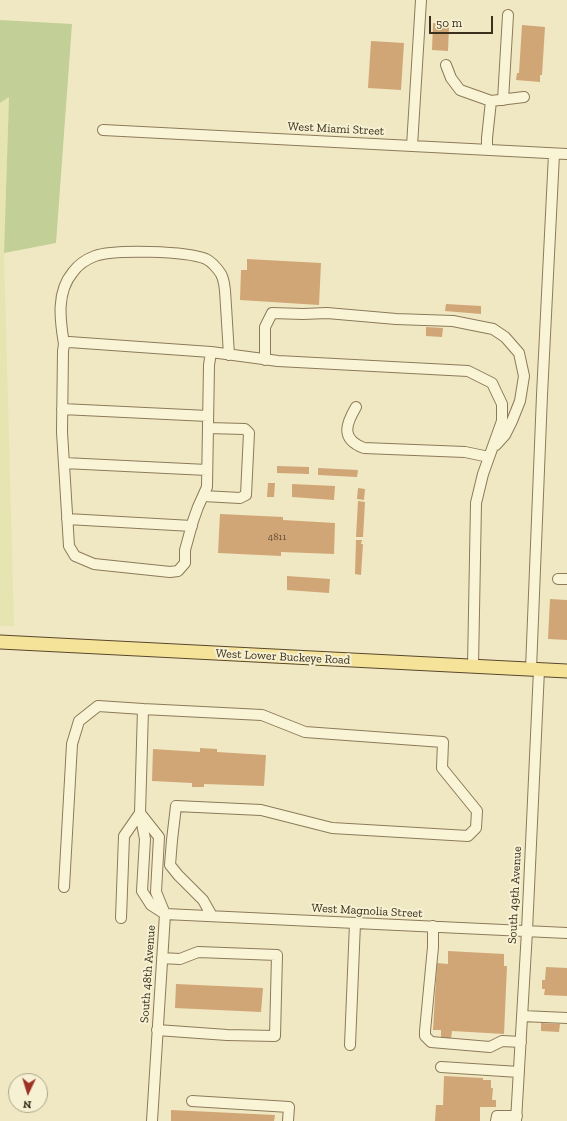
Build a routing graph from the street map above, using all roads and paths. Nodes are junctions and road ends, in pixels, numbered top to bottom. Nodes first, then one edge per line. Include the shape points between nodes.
1 (421, 0) edge
2 (508, 15) dead end
3 (446, 65) dead end
4 (524, 97) dead end
5 (503, 100) junction
6 (491, 101) junction
7 (103, 130) dead end
8 (412, 146) junction
9 (487, 150) junction
10 (554, 154) junction
11 (567, 154) edge
12 (64, 344) junction
13 (211, 352) junction
14 (229, 355) junction
15 (265, 360) junction
16 (356, 407) dead end
17 (62, 409) junction
18 (208, 416) junction
19 (208, 428) junction
20 (490, 453) junction
21 (64, 463) junction
22 (207, 470) junction
23 (203, 496) junction
24 (67, 519) junction
25 (192, 526) junction
26 (0, 642) edge
27 (472, 666) junction
28 (535, 670) junction
29 (567, 671) edge
30 (143, 709) junction
31 (140, 813) junction
32 (64, 887) dead end
33 (165, 914) junction
34 (212, 916) junction
35 (121, 918) dead end
36 (355, 923) junction
37 (433, 926) junction
38 (527, 931) junction
39 (567, 933) edge
40 (162, 958) junction
41 (522, 1016) junction
42 (567, 1018) edge
43 (157, 1030) junction
44 (521, 1042) junction
45 (350, 1045) dead end
46 (441, 1067) dead end
47 (519, 1072) junction
48 (192, 1101) dead end
49 (517, 1118) edge
50 (152, 1121) edge
51 (288, 1121) edge
52 (496, 1121) edge

1 - 8 street
2 - 5 street
3 - 6 street via 460,90
4 - 5 street
5 - 6 street
6 - 9 street
7 - 8 street, West Miami Street
8 - 9 street, West Miami Street
9 - 10 street, West Miami Street
10 - 11 street, West Miami Street
10 - 28 street, South 49th Avenue via 542,395
12 - 13 street via 69,342
12 - 14 street via 60,321 62,296 73,271 85,261 114,252 188,254 206,259 215,266 223,278
12 - 17 street
13 - 14 street
13 - 18 street
14 - 15 street
15 - 20 street via 468,371 492,383 502,404 502,421
15 - 20 street via 265,327 272,313 326,313 453,321 492,329 506,337 519,353 524,376 520,401 512,421 505,435
16 - 20 street via 347,426 348,434 350,440 364,448
17 - 18 street
17 - 21 street
18 - 19 street
19 - 22 street
19 - 23 street via 245,429 249,433 246,495 240,498
20 - 27 street via 476,502
21 - 22 street
21 - 24 street
22 - 23 street via 207,487
23 - 25 street
24 - 25 street
24 - 25 street via 69,546 75,556 94,564 170,572 178,571 185,563 185,550
26 - 27 main road, West Lower Buckeye Road
27 - 28 main road, West Lower Buckeye Road
28 - 29 main road, West Lower Buckeye Road
28 - 38 street, South 49th Avenue
30 - 31 street, South 48th Avenue
30 - 32 street via 98,706 79,722 72,744
30 - 34 street via 262,715 305,732 443,742 442,768 477,811 476,828 468,836 332,828 261,810 176,806 170,865 203,900
31 - 33 street via 159,836 156,892
31 - 33 street, South 48th Avenue via 145,838 142,891 151,905
31 - 35 street via 124,836
33 - 34 street, West Magnolia Street
33 - 40 street, South 48th Avenue
34 - 36 street, West Magnolia Street
36 - 37 street, West Magnolia Street
36 - 45 street
37 - 38 street, West Magnolia Street
37 - 44 street via 425,1036 431,1042 490,1047 502,1041
38 - 39 street, West Magnolia Street
38 - 41 street, South 49th Avenue
40 - 43 street, South 48th Avenue
40 - 43 street via 180,959 198,952 277,955 275,1036
41 - 42 street
41 - 44 street, South 49th Avenue
43 - 50 street, South 48th Avenue
44 - 47 street, South 49th Avenue
46 - 47 street
47 - 49 street, South 49th Avenue
48 - 51 street via 289,1107
49 - 52 street via 496,1116

